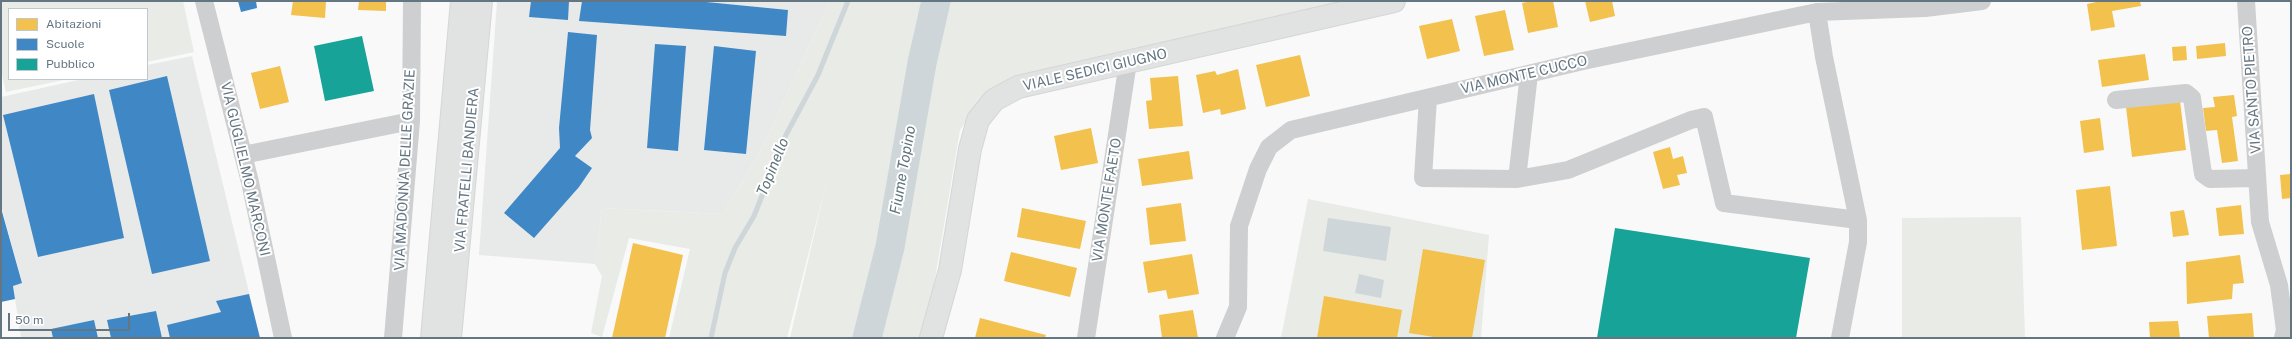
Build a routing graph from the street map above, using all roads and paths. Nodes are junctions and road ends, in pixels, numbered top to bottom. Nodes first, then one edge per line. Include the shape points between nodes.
1 (204, 1) edge
2 (412, 1) edge
3 (462, 1) edge
4 (481, 1) edge
5 (1394, 1) edge
6 (1982, 1) edge
7 (2246, 1) edge
8 (1817, 12) junction
9 (1128, 62) junction
10 (1529, 74) junction
11 (1428, 98) junction
12 (2116, 100) dead end
13 (411, 121) junction
14 (242, 155) junction
15 (2257, 178) junction
16 (1516, 179) junction
17 (1858, 220) junction
18 (2287, 294) edge
19 (284, 338) edge
20 (393, 338) edge
21 (432, 338) edge
22 (450, 338) edge
23 (931, 338) edge
24 (1086, 338) edge
25 (1225, 338) edge
26 (1840, 338) edge
27 (2283, 338) edge

1 - 14 street, VIA GUGLIELMO MARCONI
2 - 13 street, VIA MADONNA DELLE GRAZIE
3 - 21 main road, VIA FRATELLI BANDIERA
4 - 22 main road, VIA FRATELLI BANDIERA
5 - 9 main road, VIALE SEDICI GIUGNO
6 - 8 street, VIA MONTE CUCCO via 1925,8
7 - 15 street, VIA SANTO PIETRO
8 - 10 street, VIA MONTE CUCCO
8 - 17 street
9 - 23 main road, VIALE SEDICI GIUGNO via 1018,87 994,100 978,120 970,149 950,270
9 - 24 street, VIA MONTE FAETO
10 - 11 street, VIA MONTE CUCCO
10 - 16 street
11 - 16 street via 1423,178
11 - 25 street, VIA MONTE CUCCO via 1291,130 1270,147 1258,169 1240,226 1238,307
12 - 15 street via 2186,93 2192,98 2203,174 2210,179
13 - 14 street
13 - 20 street, VIA MADONNA DELLE GRAZIE
14 - 19 street, VIA GUGLIELMO MARCONI
15 - 18 street, VIA SANTO PIETRO via 2260,222
16 - 17 street via 1568,170 1704,117 1724,203
17 - 26 street via 1858,242
18 - 27 street, VIA SANTO PIETRO

